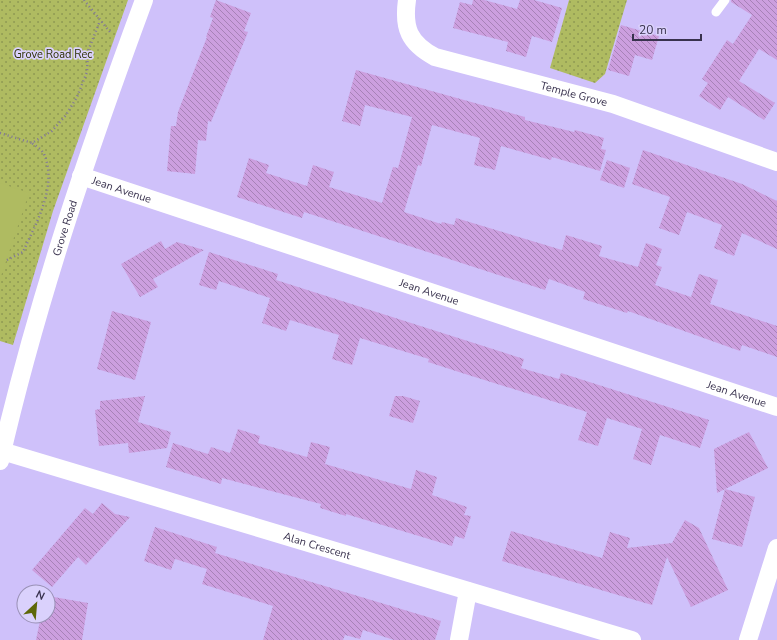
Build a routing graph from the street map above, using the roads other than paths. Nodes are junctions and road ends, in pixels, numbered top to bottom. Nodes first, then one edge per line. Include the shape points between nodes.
1 (144, 0) edge
2 (407, 0) edge
3 (726, 0) edge
4 (716, 12) dead end
5 (777, 162) edge
6 (81, 176) junction
7 (777, 407) edge
8 (1, 456) edge
9 (777, 548) edge
10 (468, 591) junction
11 (459, 640) edge
12 (632, 640) edge
13 (748, 640) edge

1 - 6 street, Grove Road
2 - 5 street, Temple Grove via 407,28 413,40 435,57 612,104
3 - 4 lane
6 - 7 street, Jean Avenue
6 - 8 street, Grove Road via 27,349
8 - 10 street, Alan Crescent
9 - 13 street
10 - 11 street
10 - 12 street, Alan Crescent

